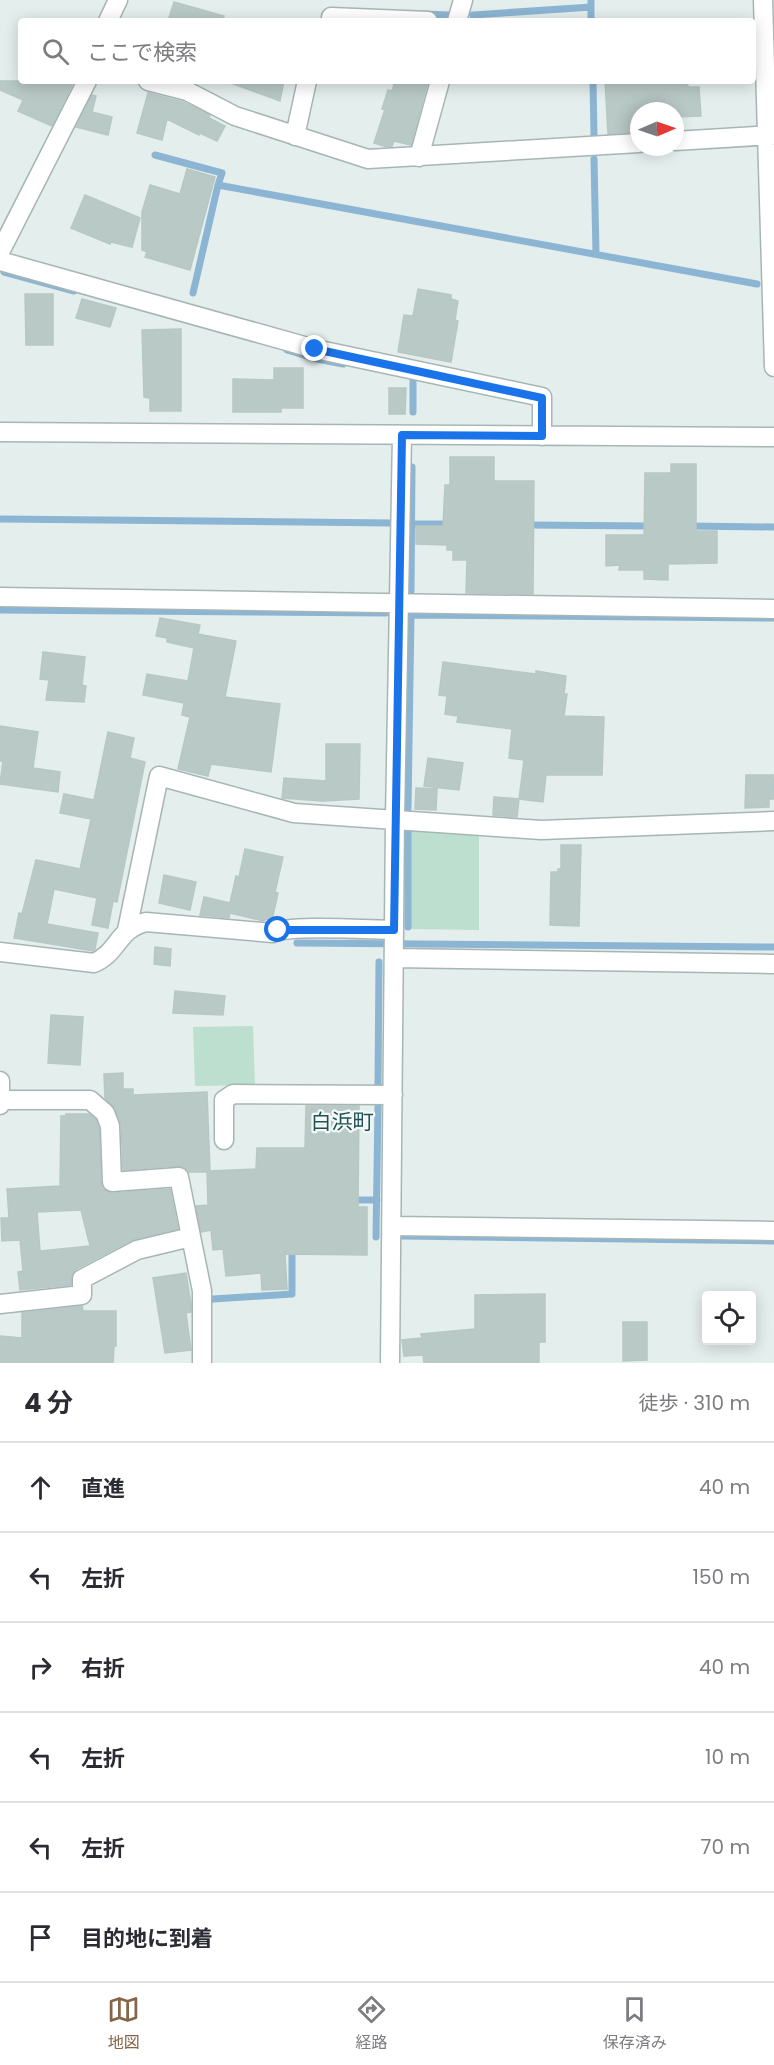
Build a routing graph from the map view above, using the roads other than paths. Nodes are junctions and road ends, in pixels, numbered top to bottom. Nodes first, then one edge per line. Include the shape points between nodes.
1 (118, 0) edge
2 (342, 0) edge
3 (463, 0) edge
4 (763, 0) edge
5 (109, 18) edge
6 (330, 18) edge
7 (458, 18) edge
8 (85, 84) edge
9 (160, 84) edge
10 (306, 84) edge
11 (439, 84) edge
12 (770, 135) edge
13 (295, 136) junction
14 (684, 140) edge
15 (630, 144) edge
16 (419, 157) junction
17 (0, 252) edge
18 (0, 261) edge
19 (774, 367) edge
20 (0, 432) edge
21 (402, 435) junction
22 (542, 436) junction
23 (774, 437) edge
24 (0, 597) edge
25 (399, 603) junction
26 (774, 609) edge
27 (395, 818) junction
28 (774, 821) edge
29 (126, 930) junction
30 (394, 931) junction
31 (0, 952) edge
32 (394, 956) junction
33 (774, 964) edge
34 (0, 1081) edge
35 (393, 1095) junction
36 (1, 1100) edge
37 (0, 1105) edge
38 (224, 1140) dead end
39 (392, 1226) junction
40 (774, 1231) edge
41 (191, 1237) junction
42 (0, 1304) edge
43 (202, 1363) edge
44 (390, 1363) edge

1 - 5 street
2 - 6 street
3 - 7 street
4 - 12 street
8 - 17 street
9 - 13 street via 187,91 235,116
10 - 13 street
11 - 16 street
12 - 14 street
12 - 19 street
13 - 16 street via 368,159
15 - 16 street
18 - 22 street via 315,349 542,398
20 - 21 street
21 - 22 street
21 - 25 street
22 - 23 street
24 - 25 street
25 - 26 street
25 - 27 street
27 - 28 street via 541,830
27 - 29 street via 294,813 159,776
27 - 30 street
29 - 30 street via 146,922 273,933 296,928
29 - 31 street via 105,959 94,963
30 - 32 street
32 - 33 street
32 - 35 street
34 - 36 street
35 - 38 street via 233,1094 224,1100
35 - 39 street
36 - 37 street
36 - 41 street via 90,1100 105,1113 110,1126 112,1182 179,1177
39 - 40 street
39 - 44 street
41 - 42 street via 128,1254 82,1279 82,1295
41 - 43 street via 203,1304

